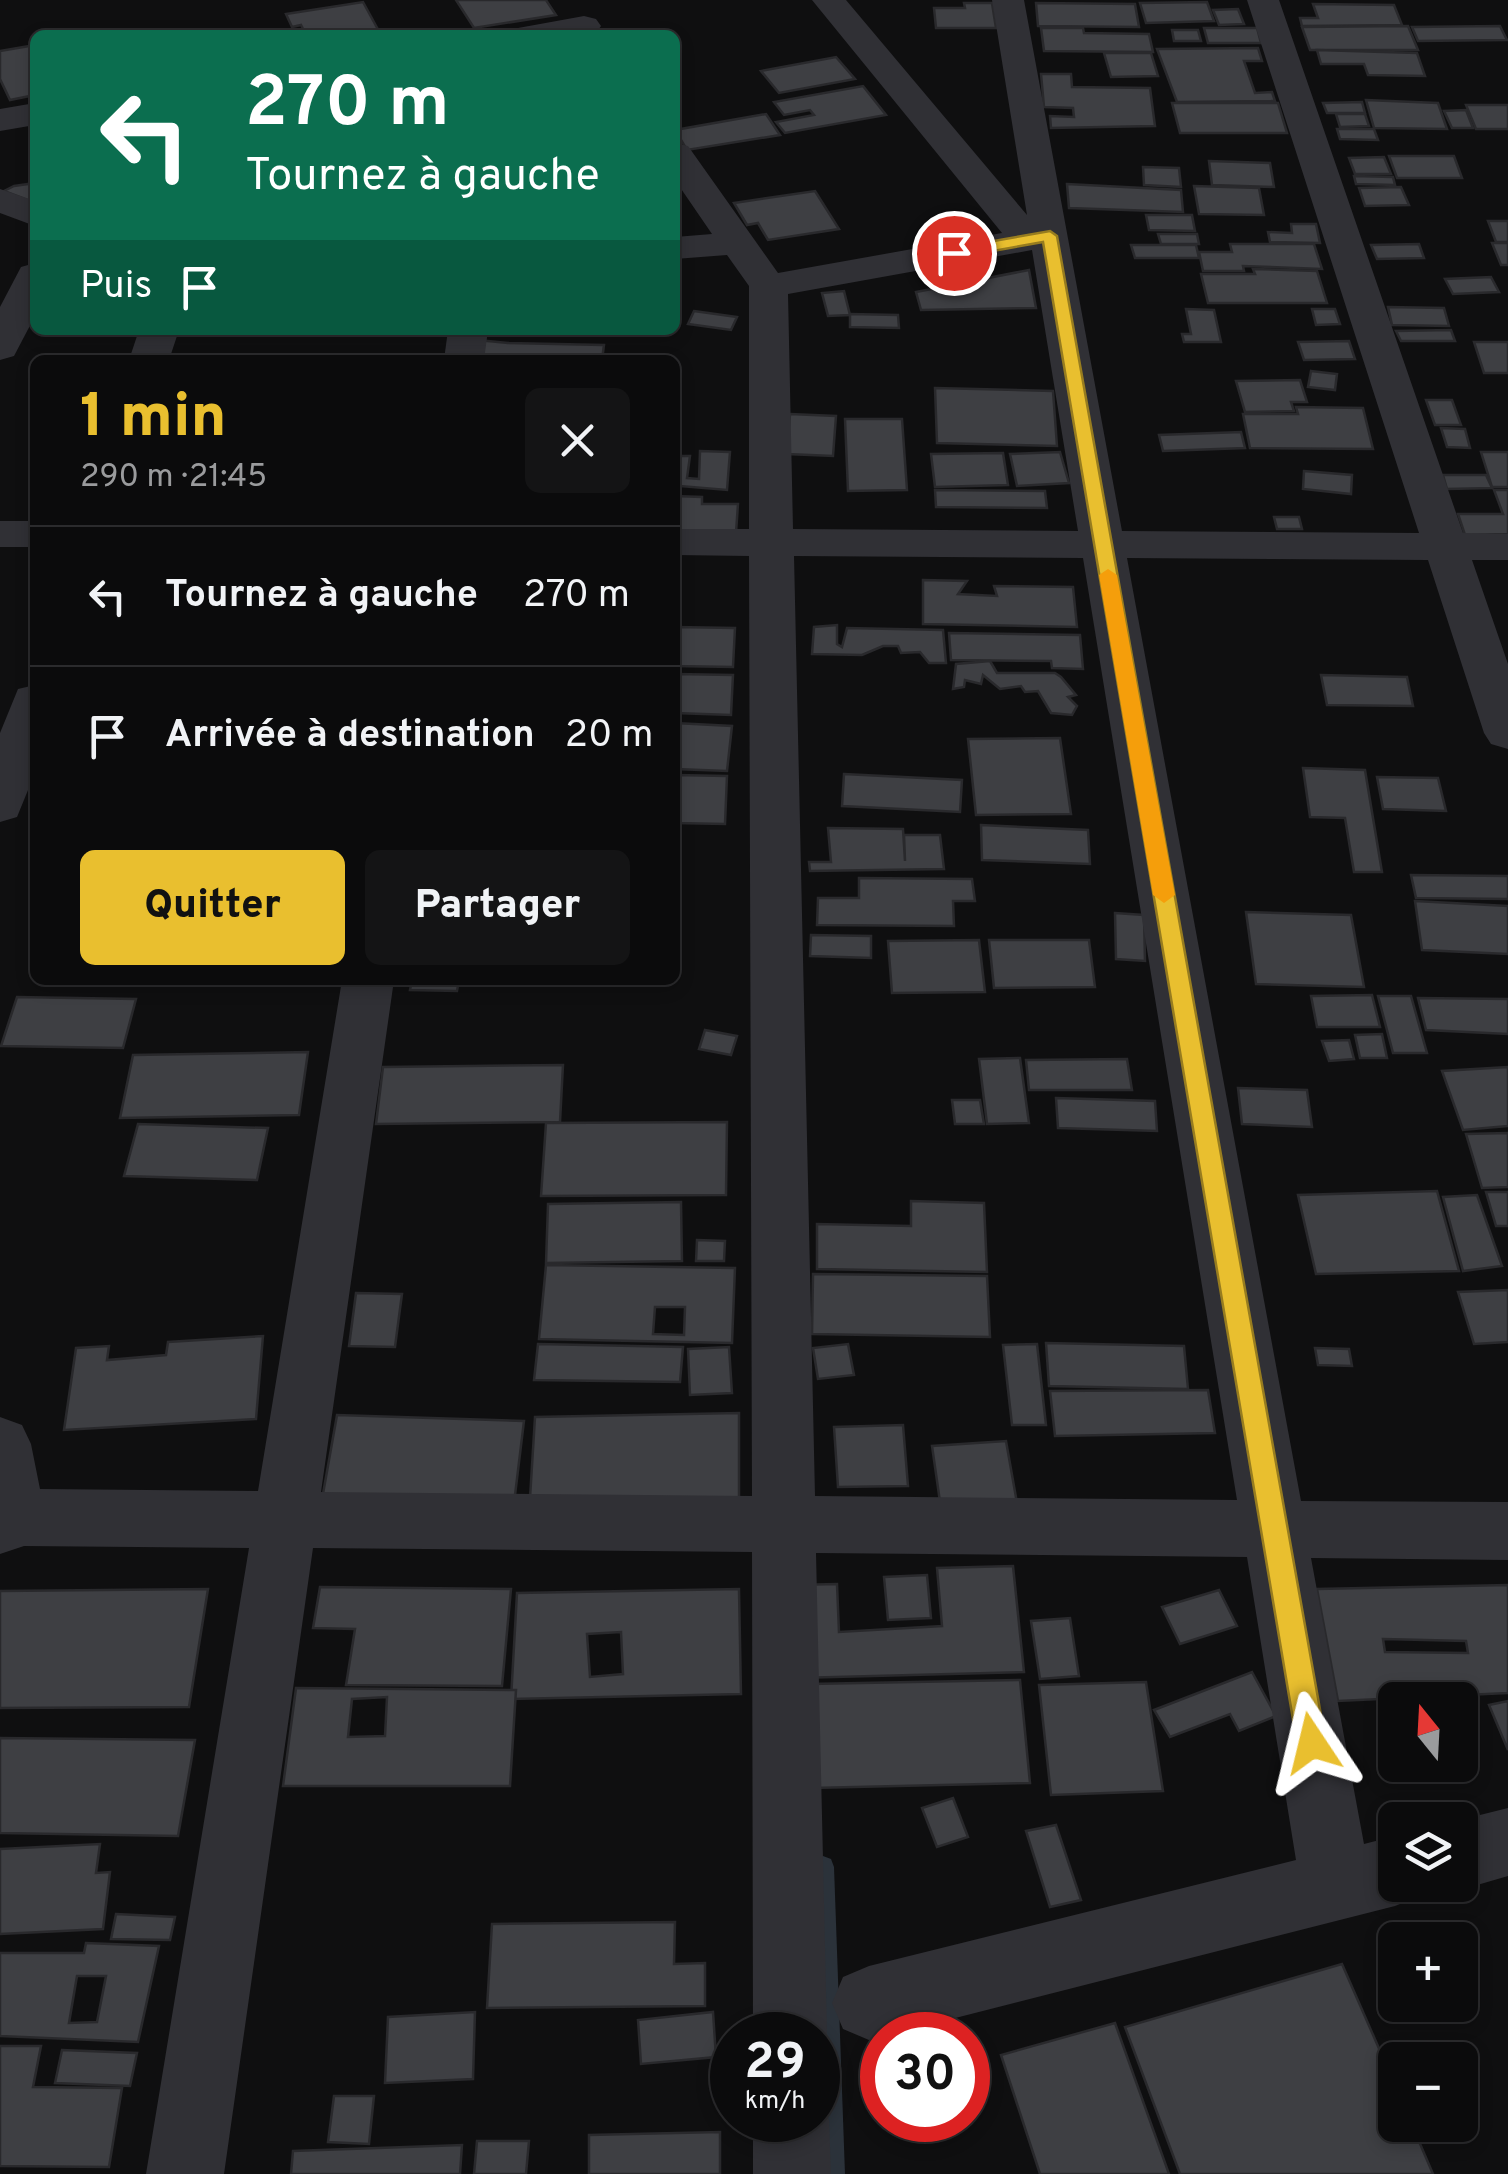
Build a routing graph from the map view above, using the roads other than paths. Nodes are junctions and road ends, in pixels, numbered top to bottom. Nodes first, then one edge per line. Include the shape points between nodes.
1 (828, 0) edge
2 (1008, 0) edge
3 (1263, 0) edge
4 (580, 20) edge
5 (547, 30) edge
6 (30, 115) edge
7 (0, 120) edge
8 (680, 161) edge
9 (0, 200) edge
10 (30, 213) edge
11 (1039, 238) junction
12 (680, 249) edge
13 (753, 264) junction
14 (30, 285) edge
15 (0, 348) edge
16 (0, 534) edge
17 (30, 534) edge
18 (680, 542) edge
19 (772, 542) junction
20 (1103, 545) junction
21 (1446, 547) junction
22 (1508, 547) edge
23 (30, 715) edge
24 (1508, 733) edge
25 (0, 805) edge
26 (367, 985) edge
27 (0, 1444) edge
28 (4, 1520) edge
29 (286, 1520) junction
30 (781, 1524) junction
31 (1274, 1529) junction
32 (1508, 1531) edge
33 (1508, 1842) edge
34 (1478, 1850) edge
35 (1366, 1878) edge
36 (869, 2003) dead end
37 (790, 2012) edge
38 (791, 2142) edge
39 (185, 2174) edge
40 (792, 2174) edge

1 - 11 street
2 - 11 street
3 - 21 street
4 - 5 street
6 - 7 street
8 - 13 street
9 - 10 street
11 - 13 street
11 - 20 street
12 - 13 street
13 - 19 street
14 - 15 street
16 - 17 street
18 - 19 street
19 - 20 street
19 - 30 street
20 - 21 street
20 - 31 street
21 - 22 street
21 - 24 street
23 - 25 street
26 - 29 street
27 - 28 street
28 - 29 street
29 - 30 street
29 - 39 street
30 - 31 street
30 - 37 street
31 - 32 street
31 - 35 street
33 - 34 street
35 - 36 street
38 - 40 street

